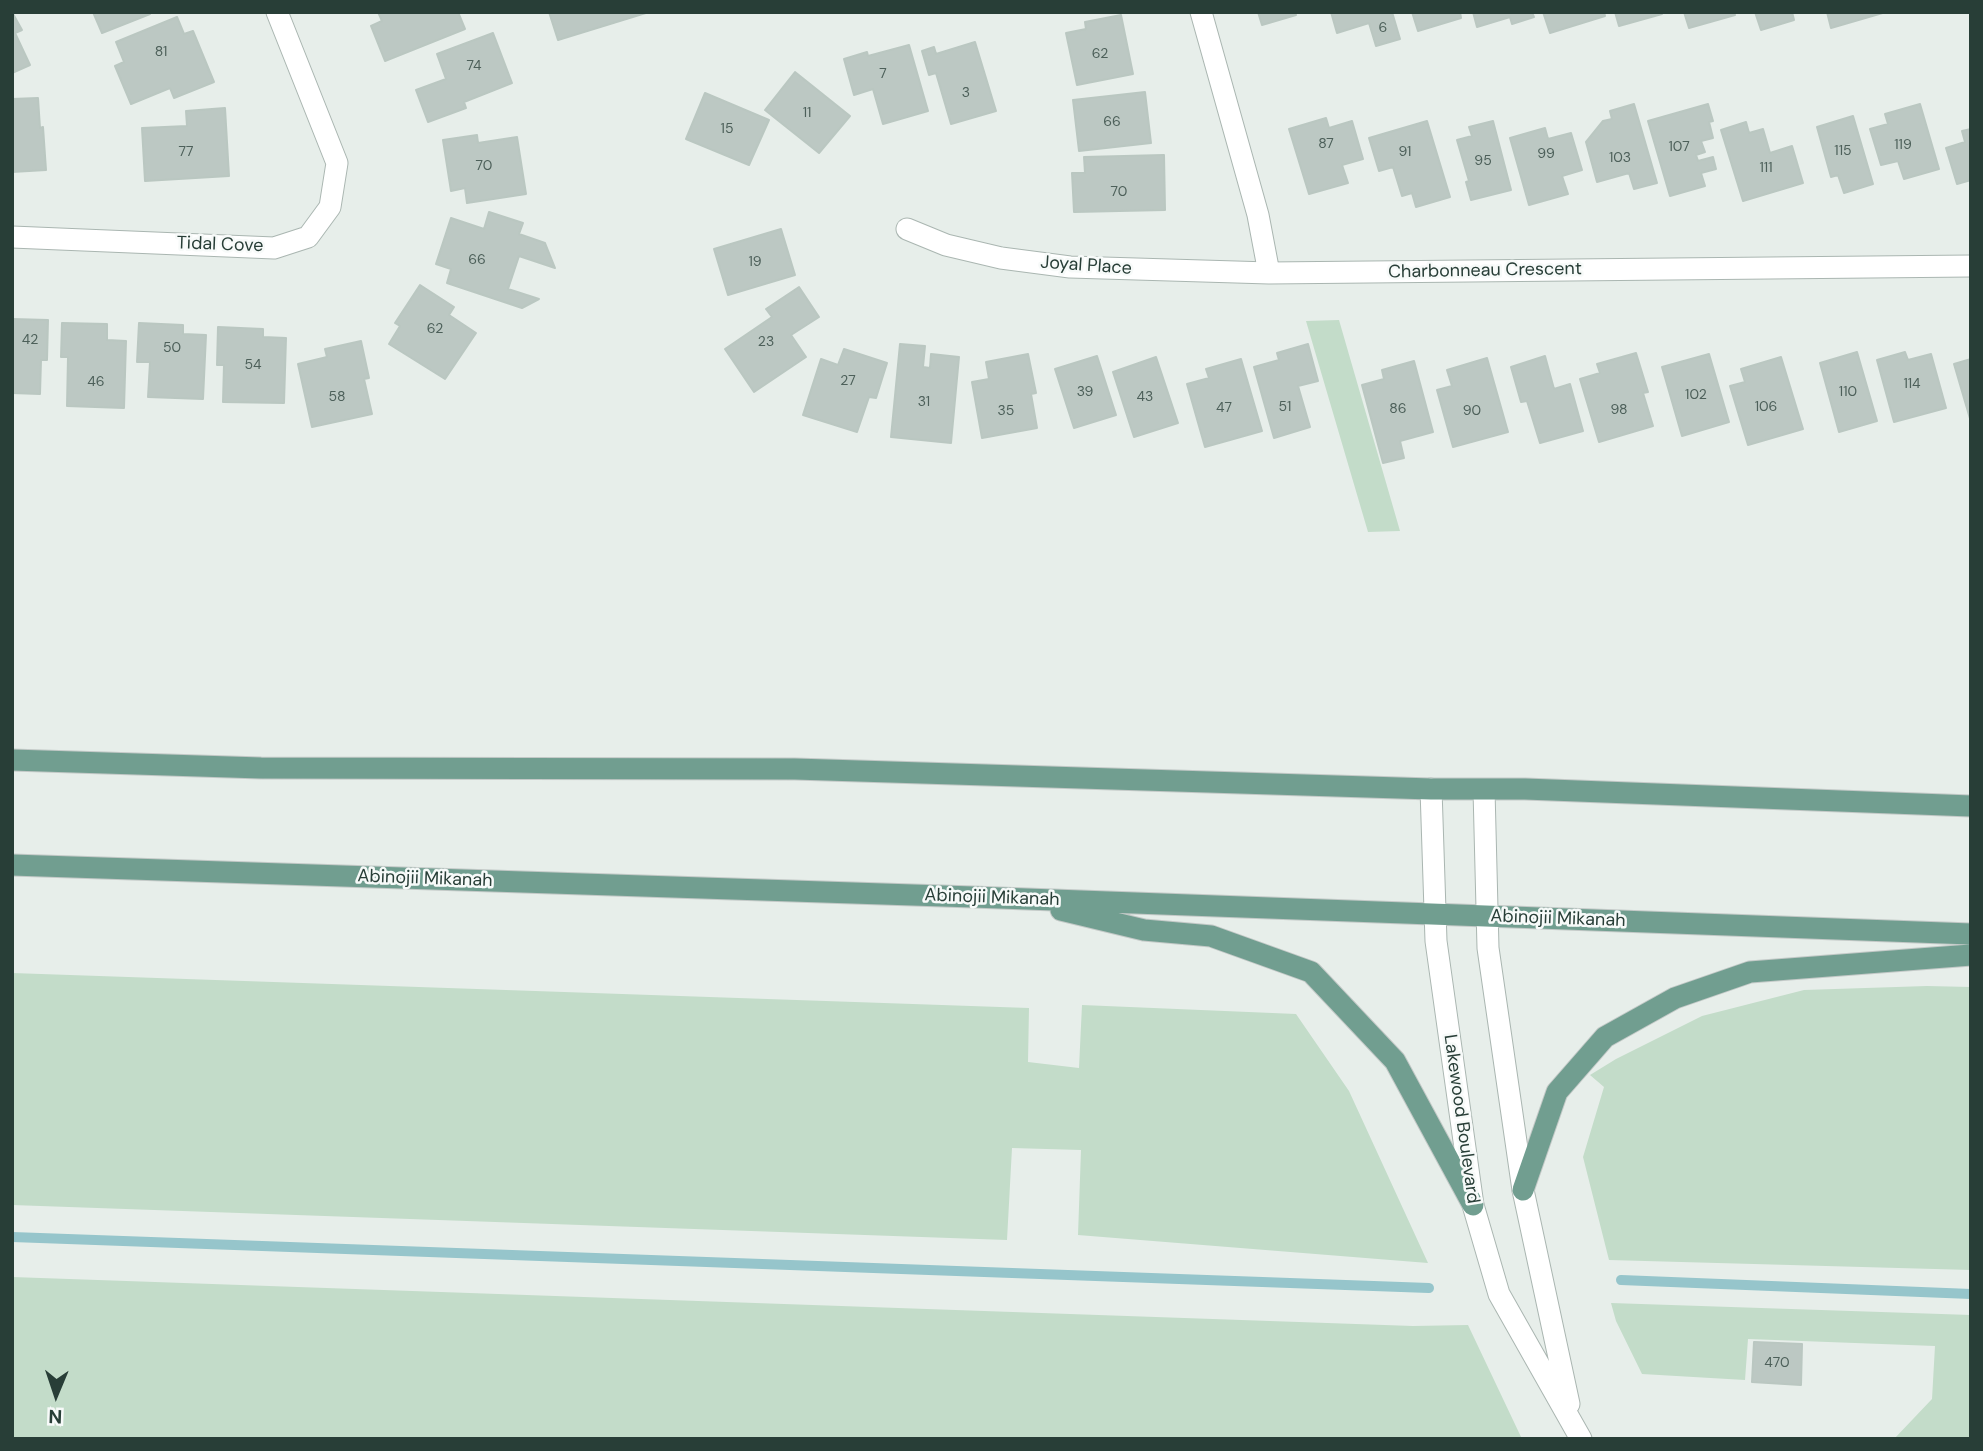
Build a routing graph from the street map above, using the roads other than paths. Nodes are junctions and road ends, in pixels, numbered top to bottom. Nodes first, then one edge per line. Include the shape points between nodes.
1 (276, 12) edge
2 (1201, 12) edge
3 (907, 229) dead end
4 (12, 237) edge
5 (1971, 266) edge
6 (1269, 273) junction
7 (12, 760) edge
8 (1431, 789) junction
9 (1484, 790) junction
10 (1971, 806) edge
11 (12, 865) edge
12 (1018, 899) junction
13 (1435, 914) junction
14 (1487, 916) junction
15 (1971, 934) edge
16 (1971, 955) edge
17 (1523, 1190) junction
18 (1473, 1205) junction
19 (1578, 1433) edge

1 - 4 street, Tidal Cove via 337,163 330,206 308,237 274,248
2 - 6 street via 1258,215
3 - 6 street, Joyal Place via 946,245 1001,258 1070,267
5 - 6 street, Charbonneau Crescent
7 - 8 main road via 261,768 795,769
8 - 9 main road
8 - 13 street, Lakewood Boulevard
9 - 10 main road
9 - 14 street, Lakewood Boulevard
11 - 12 main road, Abinojii Mikanah
12 - 13 main road, Abinojii Mikanah
12 - 18 main road via 1144,930 1211,936 1311,972 1395,1062
13 - 14 main road, Abinojii Mikanah
13 - 18 street, Lakewood Boulevard
14 - 15 main road, Abinojii Mikanah
14 - 17 street, Lakewood Boulevard
16 - 17 main road via 1750,972 1675,998 1605,1037 1557,1092
17 - 19 street, Lakewood Boulevard
18 - 19 street, Lakewood Boulevard via 1499,1294

